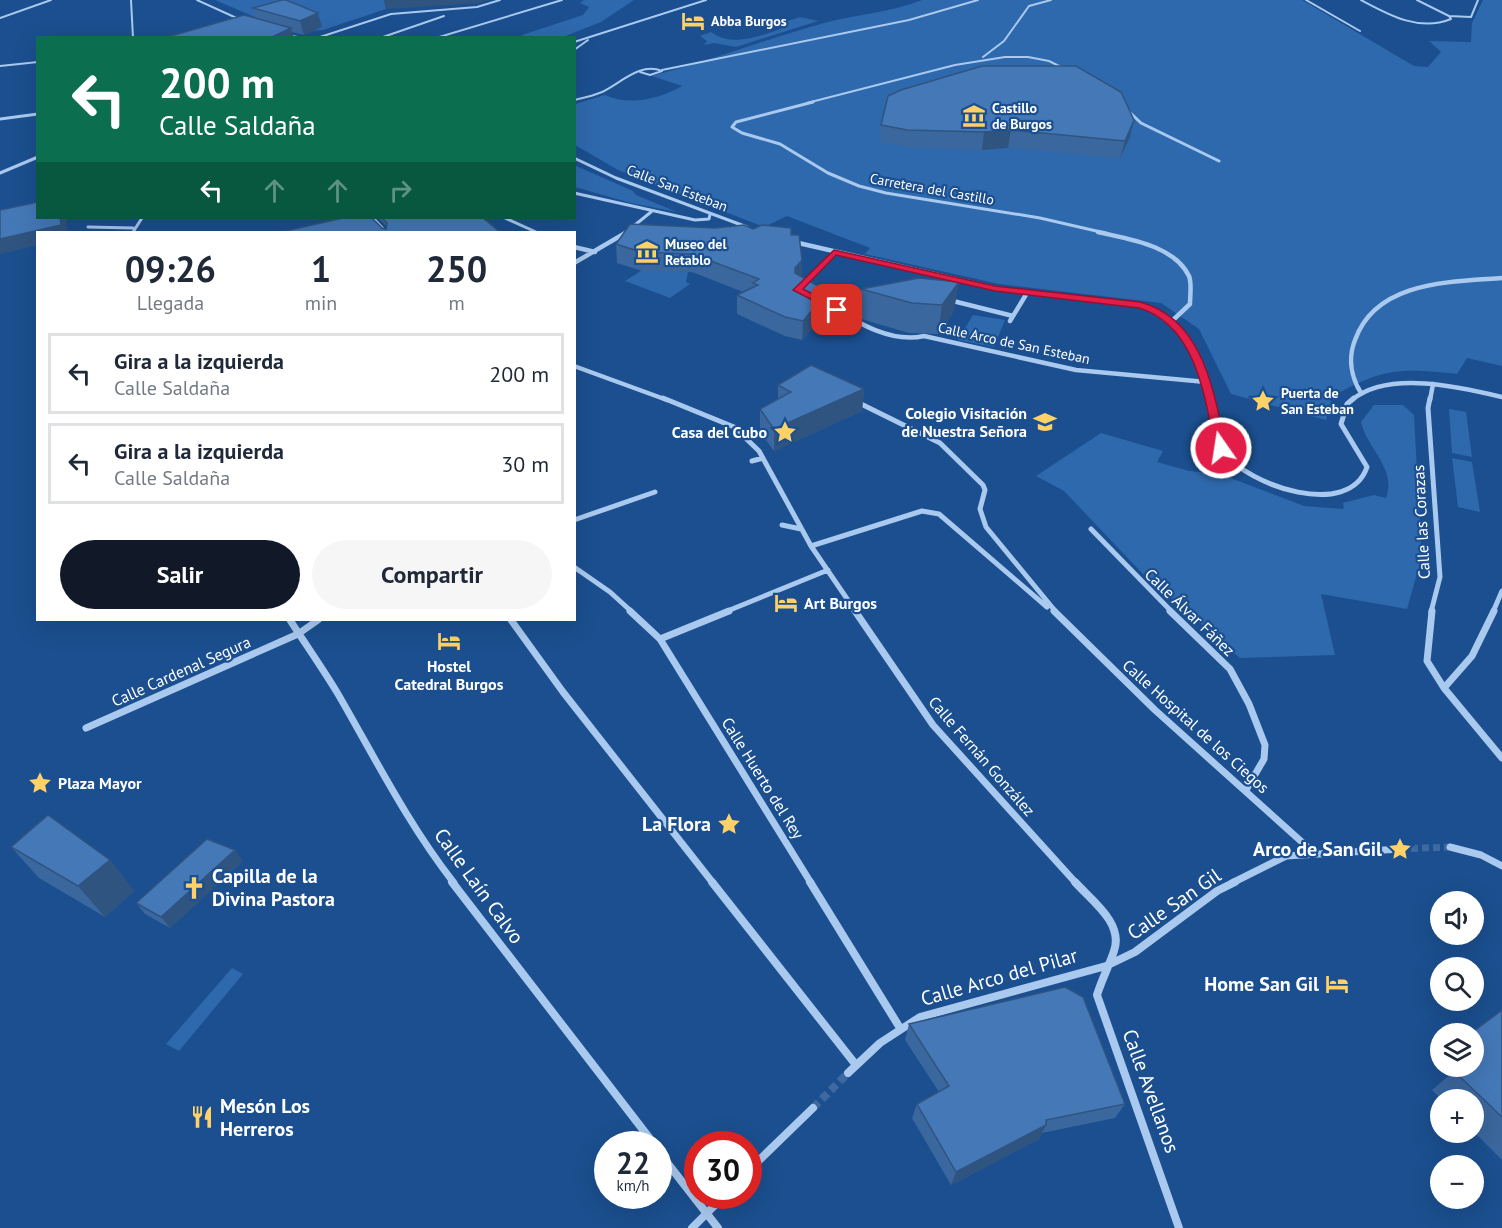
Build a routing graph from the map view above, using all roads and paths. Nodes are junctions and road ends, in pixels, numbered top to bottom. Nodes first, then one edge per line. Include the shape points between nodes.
1 (51, 0) edge
2 (131, 0) edge
3 (197, 0) edge
4 (500, 0) edge
5 (562, 0) edge
6 (706, 0) edge
7 (978, 0) edge
8 (1051, 0) edge
9 (1306, 0) edge
10 (1361, 0) edge
11 (1417, 0) edge
12 (1478, 0) edge
13 (444, 16) dead end
14 (1449, 16) junction
15 (0, 18) edge
16 (245, 21) edge
17 (1360, 31) dead end
18 (280, 33) edge
19 (133, 36) edge
20 (293, 36) edge
21 (323, 36) edge
22 (386, 36) edge
23 (443, 36) edge
24 (590, 37) junction
25 (576, 41) edge
26 (576, 48) edge
27 (980, 58) junction
28 (36, 62) edge
29 (0, 66) edge
30 (662, 70) junction
31 (640, 72) junction
32 (647, 74) junction
33 (1076, 77) edge
34 (616, 85) junction
35 (576, 99) edge
36 (1123, 106) edge
37 (36, 114) edge
38 (0, 119) edge
39 (36, 158) edge
40 (576, 159) edge
41 (1219, 161) dead end
42 (0, 173) edge
43 (576, 193) edge
44 (651, 212) junction
45 (710, 214) junction
46 (374, 219) edge
47 (507, 219) edge
48 (88, 228) dead end
49 (750, 228) edge
50 (133, 230) edge
51 (385, 231) edge
52 (534, 231) edge
53 (621, 237) junction
54 (633, 238) edge
55 (784, 239) edge
56 (576, 248) edge
57 (834, 252) junction
58 (595, 253) junction
59 (576, 262) edge
60 (1502, 278) edge
61 (798, 290) edge
62 (1027, 293) junction
63 (944, 299) edge
64 (824, 302) edge
65 (1172, 321) junction
66 (576, 367) edge
67 (1206, 382) junction
68 (1433, 384) junction
69 (1361, 393) junction
70 (843, 396) edge
71 (1502, 397) edge
72 (763, 458) junction
73 (752, 461) dead end
74 (655, 492) dead end
75 (576, 519) edge
76 (782, 525) dead end
77 (801, 529) junction
78 (1091, 529) dead end
79 (811, 546) junction
80 (576, 568) edge
81 (828, 570) junction
82 (1502, 591) edge
83 (1061, 619) junction
84 (291, 621) edge
85 (317, 621) edge
86 (512, 621) edge
87 (298, 634) junction
88 (660, 639) junction
89 (1444, 688) junction
90 (86, 728) dead end
91 (1502, 758) edge
92 (1246, 790) junction
93 (1450, 847) tunnel mouth
94 (1400, 849) tunnel mouth
95 (1313, 852) junction
96 (1502, 866) edge
97 (1106, 966) junction
98 (900, 1028) junction
99 (856, 1065) junction
100 (848, 1073) tunnel mouth
101 (813, 1108) tunnel mouth
102 (644, 1131) edge
103 (762, 1158) edge
104 (672, 1169) edge
105 (710, 1209) edge
106 (706, 1213) junction
107 (692, 1228) edge
108 (718, 1228) edge
109 (1179, 1228) edge

1 - 15 street
2 - 19 street
3 - 16 street
4 - 21 street via 477,7 391,15
5 - 23 street
6 - 24 street
7 - 30 street via 909,20
8 - 27 street, Carretera del Castillo via 1029,6 998,48
9 - 17 street
10 - 14 street via 1396,18 1433,23 1449,21
11 - 14 street
12 - 14 street via 1471,17
13 - 22 street
18 - 20 street
24 - 25 street
24 - 26 street
27 - 33 street, Carretera del Castillo via 1045,58
27 - 65 street, Carretera del Castillo via 756,116 732,127 780,144 828,173 859,186 1040,218 1159,250 1180,263 1190,278 1190,304
28 - 29 street
30 - 31 street
30 - 32 street
31 - 32 street
31 - 34 street
32 - 34 street
34 - 35 street
36 - 41 street via 1141,123
37 - 38 street
39 - 42 street
40 - 45 street, Calle San Esteban
43 - 44 street
44 - 45 street via 704,221
44 - 53 street
45 - 49 street, Calle San Esteban
46 - 51 street
47 - 52 street
48 - 50 street
53 - 54 street
53 - 58 street
55 - 57 street
56 - 58 street
57 - 61 street
57 - 62 street
58 - 59 street
60 - 69 street via 1398,294 1363,316 1351,363 1352,378
62 - 63 street via 1012,318
62 - 65 street via 1140,305
64 - 67 street, Calle Arco de San Esteban via 872,328 917,340 924,336 1076,370
65 - 67 street via 1187,339
66 - 72 street, Calle Fernán González via 716,418 734,427
67 - 69 street via 1221,448 1234,466 1261,482 1311,494 1340,491 1364,476 1367,467 1341,424 1351,397
68 - 69 street via 1386,385
68 - 71 street
68 - 89 street, Calle las Corazas via 1428,408 1440,577 1429,622 1427,661
70 - 83 street, Calle Hospital de los Ciegos via 940,443 983,485 979,505 986,527
72 - 73 street
72 - 77 street, Calle Fernán González
74 - 75 street
76 - 77 street
77 - 79 street, Calle Fernán González
78 - 92 street, Calle Álvar Fáñez via 1230,669 1265,745 1264,759
79 - 81 street, Calle Fernán González
79 - 83 street, Calle Hospital de los Ciegos via 922,511 939,514
80 - 88 street, Calle Huerto del Rey via 610,592
81 - 88 street
81 - 97 street, Calle Fernán González via 933,725 1114,925 1115,950
82 - 89 street via 1474,656
83 - 92 street, Calle Hospital de los Ciegos via 1155,710
84 - 87 street, Calle Laín Calvo
85 - 87 street, Calle Cardenal Segura
86 - 99 street
87 - 90 street, Calle Cardenal Segura
87 - 102 street, Calle Laín Calvo via 432,855
88 - 98 street, Calle Huerto del Rey
89 - 91 street, Calle las Corazas
92 - 95 street, Calle Hospital de los Ciegos
93 - 96 street via 1481,855
94 - 95 street, Calle San Gil
95 - 97 street, Calle San Gil via 1286,856 1217,891 1135,952
97 - 98 street, Calle Arco del Pilar via 952,1007
97 - 109 street, Calle Avellanos via 1097,995
98 - 99 street, Calle Arco del Pilar
99 - 100 street, Calle Arco del Pilar
101 - 103 street
104 - 106 street
105 - 106 street
106 - 107 street
106 - 108 street

